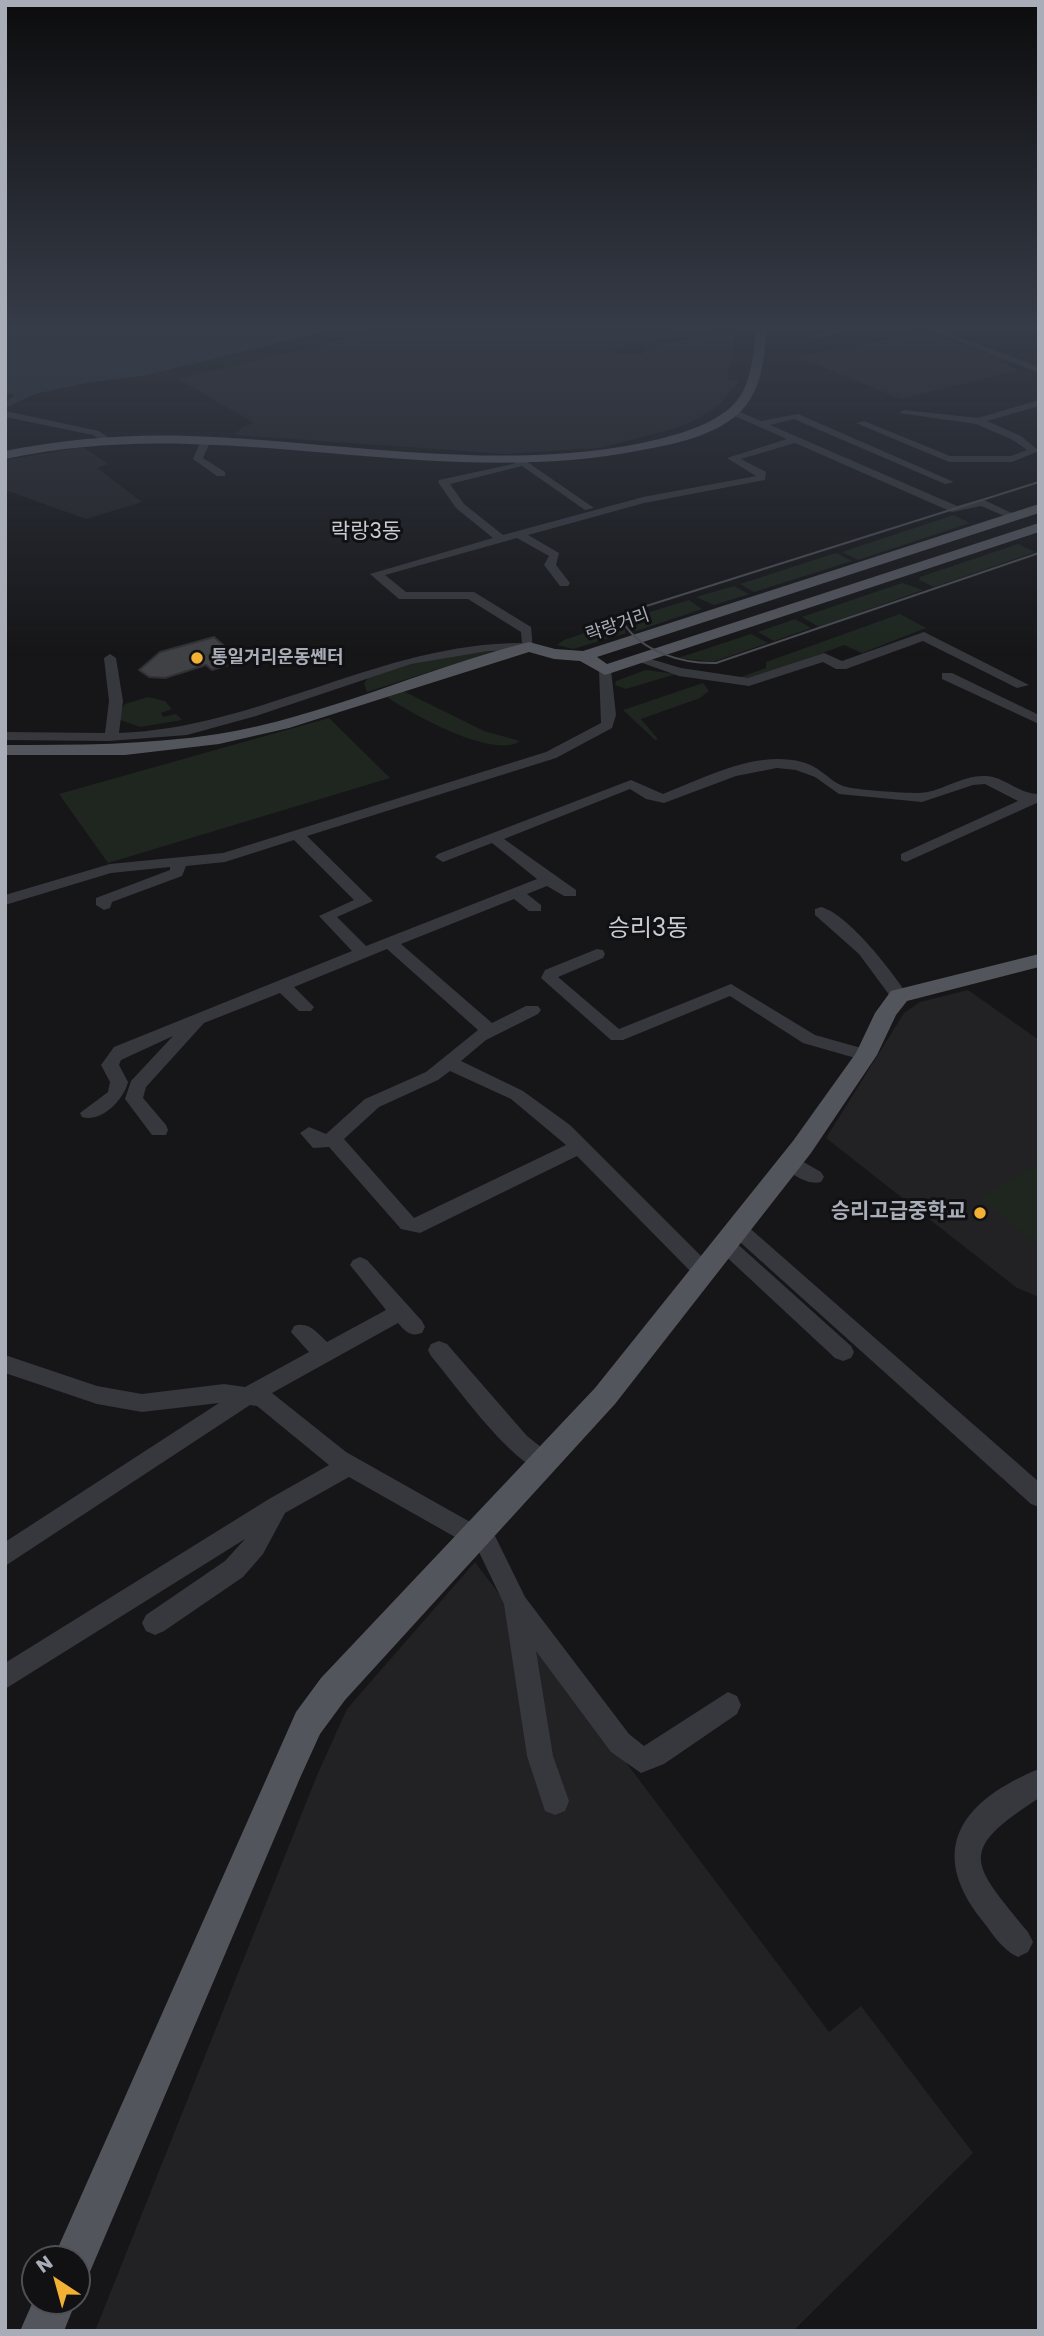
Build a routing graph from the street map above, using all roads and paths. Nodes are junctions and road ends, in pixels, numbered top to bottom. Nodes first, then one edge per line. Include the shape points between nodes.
1 (104, 438) edge
2 (671, 438) edge
3 (847, 438) edge
4 (897, 438) edge
5 (1017, 438) edge
6 (799, 439) joint
7 (206, 440) junction
8 (108, 441) junction
9 (5, 455) edge
10 (520, 460) junction
11 (222, 474) dead end
12 (950, 482) dead end
13 (657, 497) junction
14 (669, 504) dead end
15 (589, 508) dead end
16 (1039, 508) edge
17 (1013, 516) junction
18 (1039, 527) edge
19 (518, 534) junction
20 (501, 539) junction
21 (564, 583) dead end
22 (529, 647) junction
23 (584, 656) junction
24 (110, 658) dead end
25 (638, 659) junction
26 (605, 670) junction
27 (947, 676) dead end
28 (711, 678) junction
29 (1022, 685) dead end
30 (737, 697) dead end
31 (1039, 720) edge
32 (5, 736) edge
33 (112, 736) junction
34 (5, 751) edge
35 (36, 764) dead end
36 (1034, 799) edge
37 (296, 835) junction
38 (494, 838) junction
39 (443, 857) dead end
40 (906, 857) dead end
41 (179, 863) junction
42 (548, 880) junction
43 (516, 893) junction
44 (570, 893) dead end
45 (5, 900) edge
46 (104, 905) dead end
47 (535, 908) dead end
48 (821, 912) dead end
49 (391, 944) junction
50 (363, 953) junction
51 (597, 954) dead end
52 (1039, 960) edge
53 (282, 985) junction
54 (899, 996) junction
55 (305, 1007) dead end
56 (532, 1010) dead end
57 (199, 1018) junction
58 (490, 1031) junction
59 (866, 1055) junction
60 (449, 1063) junction
61 (89, 1113) dead end
62 (159, 1130) dead end
63 (309, 1133) dead end
64 (333, 1139) junction
65 (580, 1146) junction
66 (732, 1237) junction
67 (360, 1265) dead end
68 (705, 1273) junction
69 (302, 1332) dead end
70 (439, 1350) dead end
71 (324, 1352) junction
72 (843, 1352) dead end
73 (5, 1364) edge
74 (247, 1396) junction
75 (544, 1462) junction
76 (349, 1465) junction
77 (1039, 1497) edge
78 (277, 1507) junction
79 (474, 1536) junction
80 (5, 1555) edge
81 (516, 1604) junction
82 (155, 1623) dead end
83 (5, 1678) edge
84 (728, 1705) dead end
85 (1039, 1782) edge
86 (555, 1801) dead end
87 (1018, 1942) dead end
88 (80, 2245) edge

1 - 8 street
2 - 10 main road via 575,457
3 - 12 street
4 - 5 street via 949,460 1012,459 1034,451
6 - 13 street via 732,458 762,474 761,478
6 - 17 street via 956,510 982,502
7 - 8 main road
7 - 10 main road
7 - 11 street via 198,459
8 - 9 main road
10 - 15 street
10 - 20 street via 517,466 443,482 460,506
13 - 14 street
13 - 19 street
16 - 17 main road, 락랑거리
17 - 23 main road, 락랑거리
18 - 25 main road, 락랑거리
19 - 20 street
19 - 21 street via 555,555 550,565
20 - 22 street via 376,575 403,596 470,594 482,599 527,630
22 - 23 main road
22 - 33 street via 456,649 314,685 287,701 249,701 192,720 184,730
22 - 34 main road via 283,724 208,741 125,750
23 - 26 main road, 락랑거리
24 - 33 street via 116,701
25 - 26 main road, 락랑거리
25 - 28 street
26 - 37 street via 607,725 579,742 551,755
27 - 31 street
28 - 29 street via 761,680 824,657 841,666 925,636
28 - 30 street
32 - 33 street
34 - 35 main road
36 - 38 street via 987,780 922,798 839,790 825,775 807,766 760,763 664,799 631,784
36 - 40 street
37 - 41 street via 225,857
37 - 50 street via 365,901 327,916
38 - 39 street
38 - 42 street
41 - 45 street via 100,871
41 - 46 street via 177,873 106,898
42 - 43 street
42 - 44 street
43 - 47 street
43 - 49 street
48 - 54 street via 887,973
49 - 50 street
49 - 58 street
50 - 53 street
51 - 59 street via 549,978 617,1036 731,989 809,1039
52 - 54 main road
53 - 55 street
53 - 57 street
54 - 59 main road
56 - 58 street
57 - 61 street via 113,1057 110,1065 119,1082 116,1095
57 - 62 street via 134,1093
58 - 60 street via 457,1052
59 - 66 main road via 802,1169
60 - 64 street via 432,1076 372,1103
60 - 65 street via 517,1095
63 - 64 street via 320,1143
64 - 65 street via 408,1224 420,1226
65 - 68 street
66 - 68 main road
66 - 72 street
66 - 77 street
67 - 71 street via 407,1320
68 - 75 main road via 605,1396
69 - 71 street
70 - 75 street via 519,1443
71 - 74 street
73 - 74 street via 97,1395 142,1403 225,1393
74 - 76 street via 262,1398
74 - 80 street
75 - 79 main road
76 - 78 street
76 - 79 street
78 - 82 street via 234,1569
78 - 83 street
79 - 81 street via 487,1543
79 - 88 main road via 333,1689 308,1723
81 - 84 street via 620,1743 646,1767 655,1755
81 - 86 street via 540,1756
85 - 87 street via 977,1827 965,1855 970,1881

